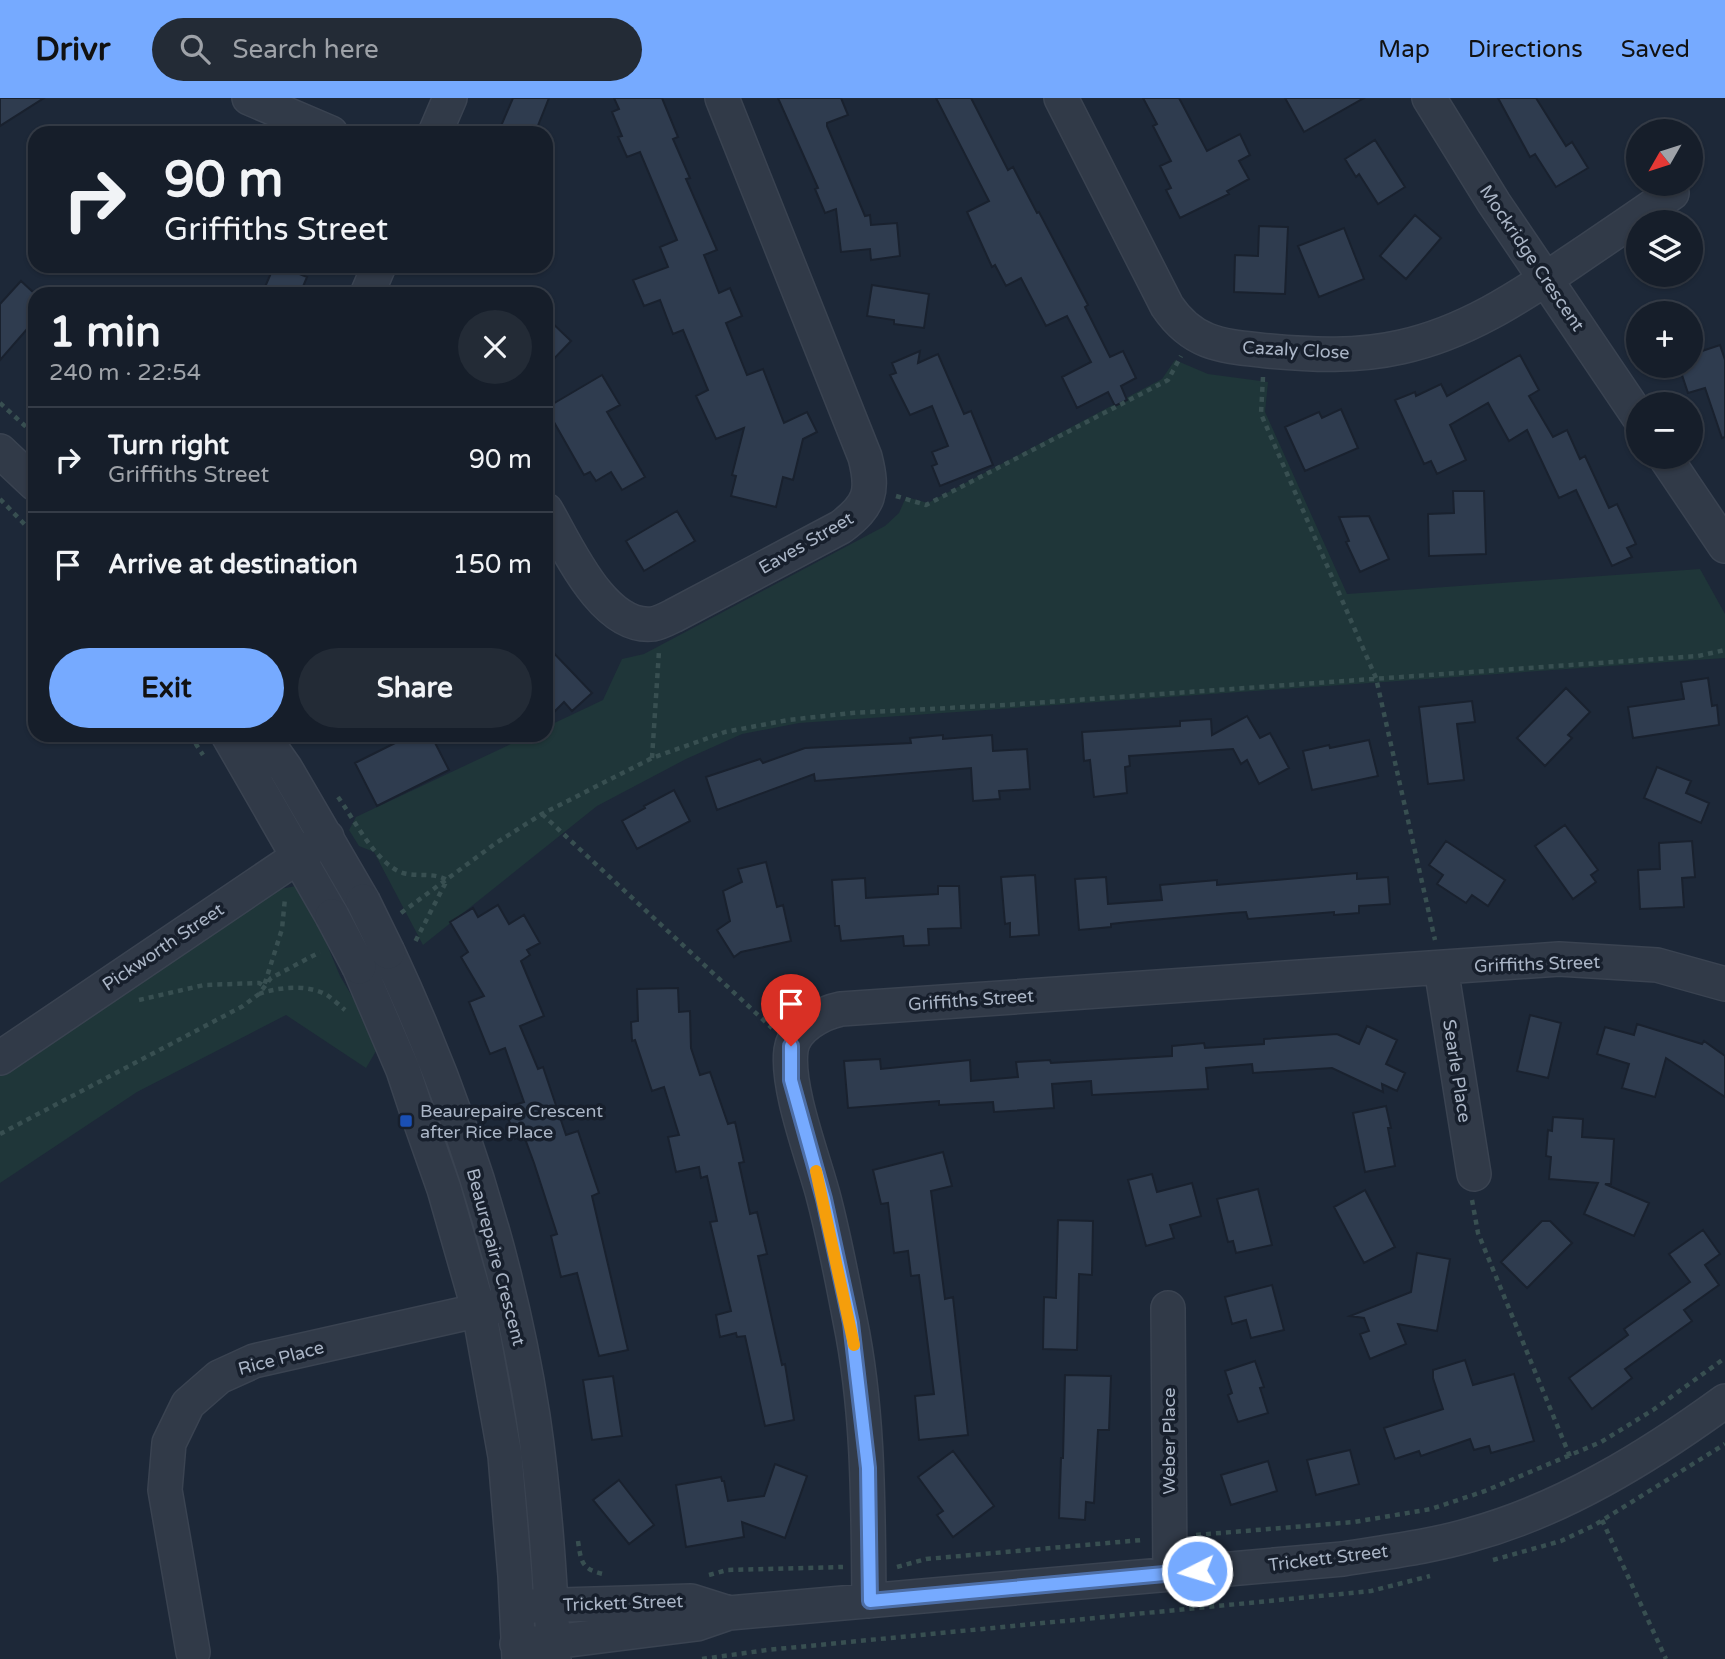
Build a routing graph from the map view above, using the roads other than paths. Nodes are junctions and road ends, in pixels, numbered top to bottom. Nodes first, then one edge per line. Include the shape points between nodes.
1 (249, 98) edge
2 (450, 98) edge
3 (722, 98) edge
4 (1061, 98) edge
5 (1429, 98) edge
6 (315, 126) edge
7 (438, 126) edge
8 (1668, 196) edge
9 (1545, 279) junction
10 (1626, 398) edge
11 (0, 451) edge
12 (1673, 469) edge
13 (28, 477) edge
14 (553, 522) edge
15 (1725, 546) edge
16 (232, 742) edge
17 (267, 742) edge
18 (327, 837) junction
19 (299, 856) junction
20 (387, 954) junction
21 (1441, 968) junction
22 (1724, 982) edge
23 (0, 1058) edge
24 (1474, 1174) dead end
25 (511, 1304) junction
26 (1167, 1308) dead end
27 (479, 1311) junction
28 (1725, 1401) edge
29 (1170, 1573) junction
30 (870, 1601) junction
31 (551, 1605) junction
32 (516, 1606) junction
33 (729, 1613) junction
34 (553, 1650) edge
35 (193, 1652) dead end
36 (518, 1652) edge

1 - 6 street
2 - 7 street
3 - 14 street, Eaves Street via 865,457 869,493 859,513 841,527 653,624 613,612 598,597
4 - 9 street, Cazaly Close via 1167,306 1177,321 1207,342 1323,355 1400,348 1461,328
5 - 9 street, Mockridge Crescent
8 - 9 street, Cazaly Close
9 - 10 street, Mockridge Crescent
11 - 13 street
12 - 15 street
16 - 19 street, Beaurepaire Crescent
17 - 18 street, Beaurepaire Crescent
18 - 19 street, Pickworth Street
18 - 20 street, Beaurepaire Crescent, bridge
19 - 20 street, Beaurepaire Crescent, bridge via 332,916
19 - 23 street, Pickworth Street
20 - 25 street, Beaurepaire Crescent via 448,1095
20 - 27 street, Beaurepaire Crescent via 407,1082
21 - 22 street, Griffiths Street via 1559,959 1608,961 1657,965
21 - 24 street, Searle Place
21 - 30 street, Griffiths Street via 841,1009 813,1020 800,1032 791,1046 791,1080 824,1199 853,1335 868,1468
25 - 27 street, Rice Place
25 - 31 street, Beaurepaire Crescent via 533,1417
26 - 29 street, Weber Place
27 - 32 street, Beaurepaire Crescent via 505,1456
27 - 35 street, Rice Place via 254,1361 219,1377 188,1404 169,1443 165,1490
28 - 29 street, Trickett Street via 1685,1431 1586,1489 1469,1536 1343,1559
29 - 30 street, Trickett Street
30 - 33 street, Trickett Street
31 - 32 street, Trickett Street
31 - 33 street, Trickett Street via 691,1601
31 - 34 street, Beaurepaire Crescent
32 - 36 street, Beaurepaire Crescent
33 - 34 street, Trickett Street via 697,1624
34 - 36 street, Trickett Street

